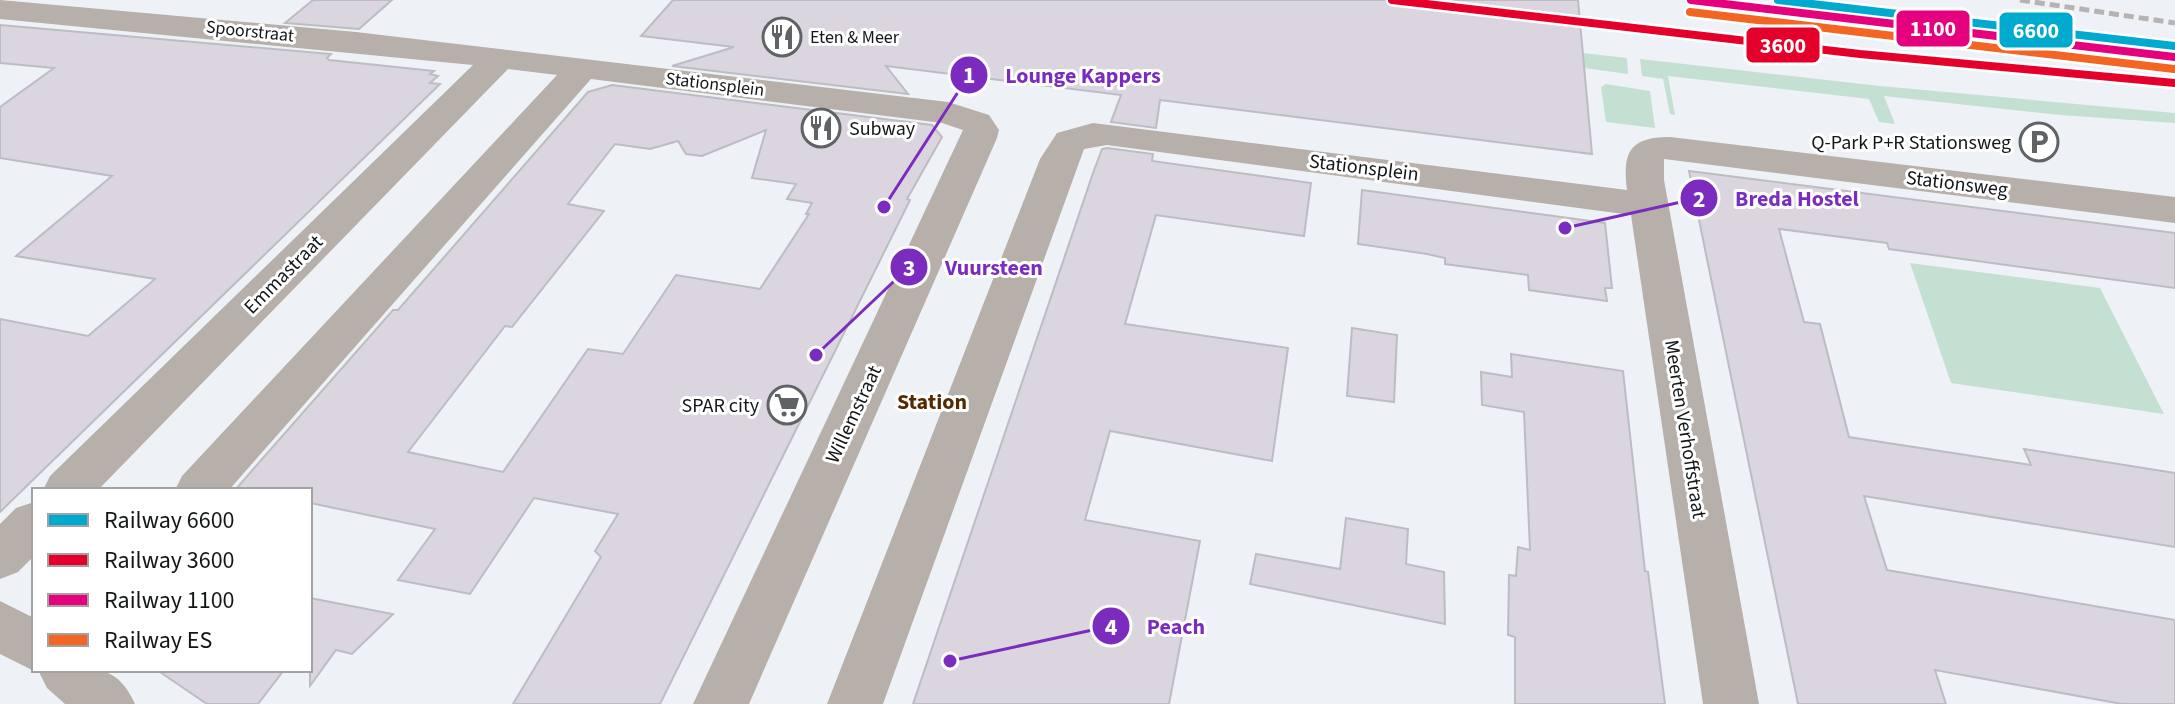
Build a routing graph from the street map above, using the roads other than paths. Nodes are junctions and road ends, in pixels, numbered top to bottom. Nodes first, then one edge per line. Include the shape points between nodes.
1 (0, 9) edge
2 (500, 58) junction
3 (582, 69) junction
4 (976, 123) joint
5 (1647, 179) junction
6 (2175, 210) edge
7 (69, 488) edge
8 (201, 488) edge
9 (32, 525) edge
10 (0, 557) edge
11 (0, 625) edge
12 (32, 646) edge
13 (68, 672) edge
14 (107, 704) edge
15 (721, 704) edge
16 (855, 704) edge
17 (1731, 704) edge

1 - 2 street, Spoorstraat
2 - 3 street, Stationsplein
2 - 7 street, Emmastraat
3 - 4 street, Stationsplein via 948,113
3 - 8 street
4 - 15 street, Willemstraat via 979,138
5 - 6 street, Stationsweg via 1656,148 1670,148
5 - 16 street, Stationsplein via 1107,134 1070,141
5 - 17 street, Meerten Verhoffstraat
9 - 10 street
11 - 12 street
13 - 14 street

